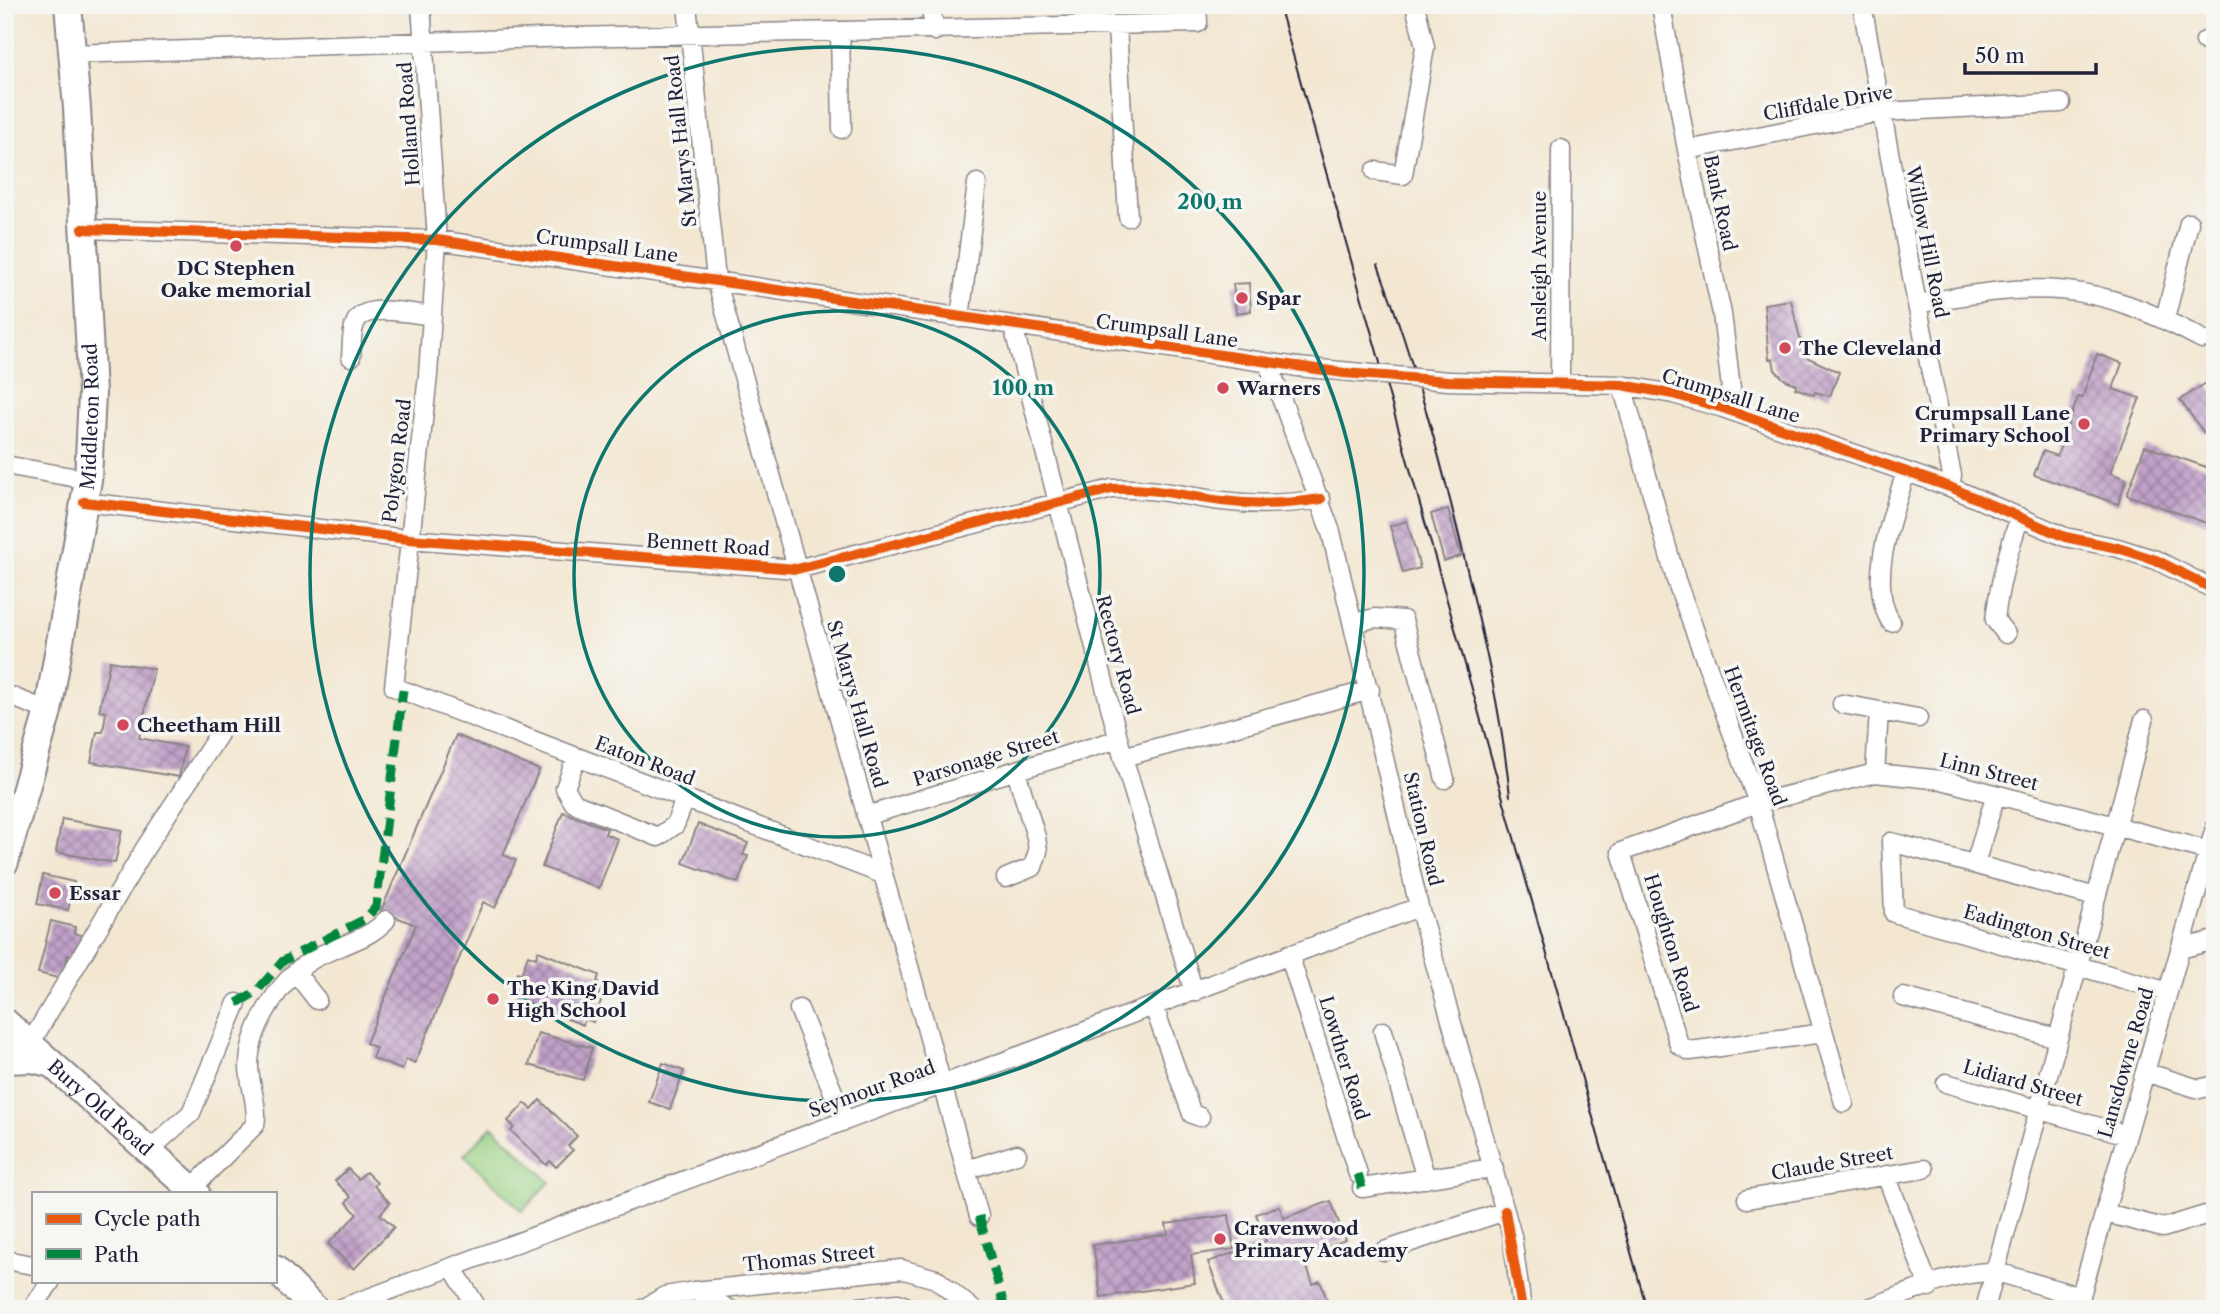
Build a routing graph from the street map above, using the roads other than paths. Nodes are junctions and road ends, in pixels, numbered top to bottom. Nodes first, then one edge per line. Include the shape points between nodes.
1 (68, 5) edge
2 (421, 5) edge
3 (687, 5) edge
4 (930, 5) edge
5 (1415, 5) edge
6 (1661, 5) edge
7 (1862, 5) edge
8 (1197, 14) edge
9 (1117, 26) junction
10 (841, 31) junction
11 (935, 31) junction
12 (691, 35) junction
13 (425, 43) junction
14 (72, 54) junction
15 (2061, 103) dead end
16 (1881, 112) junction
17 (842, 129) dead end
18 (1562, 149) dead end
19 (1687, 150) junction
20 (1375, 171) dead end
21 (977, 183) dead end
22 (1128, 217) dead end
23 (2189, 223) dead end
24 (83, 229) junction
25 (437, 240) junction
26 (716, 279) junction
27 (1917, 304) junction
28 (432, 316) junction
29 (960, 318) junction
30 (2165, 319) junction
31 (1013, 327) junction
32 (2202, 339) dead end
33 (351, 357) dead end
34 (1268, 363) junction
35 (1560, 383) junction
36 (1622, 385) junction
37 (1723, 408) junction
38 (5, 465) edge
39 (1906, 472) junction
40 (1950, 486) junction
41 (86, 491) junction
42 (1321, 499) junction
43 (1056, 501) junction
44 (2020, 517) junction
45 (409, 539) junction
46 (797, 569) junction
47 (2215, 590) edge
48 (1891, 622) dead end
49 (1354, 623) junction
50 (2006, 634) dead end
51 (394, 687) joint
52 (1370, 690) junction
53 (5, 694) edge
54 (1842, 704) dead end
55 (48, 711) junction
56 (1879, 712) junction
57 (1918, 718) dead end
58 (2144, 720) dead end
59 (219, 734) dead end
60 (1119, 739) junction
61 (1124, 757) junction
62 (576, 758) junction
63 (1016, 771) junction
64 (1875, 773) junction
65 (1444, 779) dead end
66 (1996, 794) junction
67 (685, 799) junction
68 (1758, 803) junction
69 (866, 816) junction
70 (2116, 826) junction
71 (2215, 828) edge
72 (2209, 851) junction
73 (5, 862) edge
74 (1976, 864) junction
75 (882, 874) junction
76 (1006, 878) dead end
77 (2096, 897) junction
78 (1419, 907) junction
79 (386, 920) dead end
80 (2215, 940) edge
81 (2180, 949) junction
82 (1289, 954) junction
83 (2077, 965) junction
84 (296, 973) junction
85 (1194, 992) junction
86 (2168, 992) junction
87 (1903, 997) dead end
88 (317, 1000) dead end
89 (237, 1003) dead end
90 (1154, 1007) junction
91 (799, 1009) dead end
92 (5, 1022) edge
93 (1383, 1031) dead end
94 (1824, 1034) junction
95 (2057, 1038) junction
96 (30, 1044) junction
97 (5, 1060) edge
98 (53, 1064) junction
99 (2145, 1072) junction
100 (1947, 1083) dead end
101 (941, 1085) junction
102 (2215, 1085) edge
103 (1844, 1103) dead end
104 (2039, 1109) junction
105 (1200, 1117) dead end
106 (845, 1121) junction
107 (2127, 1135) junction
108 (148, 1151) junction
109 (1017, 1154) dead end
110 (1494, 1168) junction
111 (1924, 1169) dead end
112 (966, 1170) junction
113 (1886, 1175) junction
114 (1426, 1179) junction
115 (193, 1191) edge
116 (1747, 1199) dead end
117 (1505, 1211) junction
118 (2215, 1212) edge
119 (2106, 1213) junction
120 (979, 1216) dead end
121 (1384, 1251) dead end
122 (5, 1260) edge
123 (32, 1265) edge
124 (452, 1267) junction
125 (276, 1270) edge
126 (1997, 1272) junction
127 (50, 1282) edge
128 (1929, 1287) junction
129 (695, 1291) junction
130 (2079, 1303) edge
131 (872, 1307) edge
132 (32, 1309) edge
133 (316, 1309) edge
134 (339, 1309) edge
135 (478, 1309) edge
136 (643, 1309) edge
137 (729, 1309) edge
138 (839, 1309) edge
139 (912, 1309) edge
140 (972, 1309) edge
141 (1522, 1309) edge
142 (1866, 1309) edge
143 (1985, 1309) edge

1 - 14 highway, Middleton Road
2 - 13 street, Holland Road
3 - 12 street, St Marys Hall Road
4 - 11 street
5 - 20 street via 1425,47 1403,175
6 - 19 street, Bank Road
7 - 16 street, Willow Hill Road
8 - 9 street
9 - 11 street
9 - 22 street
10 - 11 street
10 - 12 street
10 - 17 street
12 - 13 street
12 - 26 street, St Marys Hall Road
13 - 14 street
13 - 25 street, Holland Road
14 - 24 highway, Middleton Road
15 - 16 street, Cliffdale Drive
16 - 19 street, Cliffdale Drive
16 - 27 street, Willow Hill Road
18 - 35 street, Ansleigh Avenue
19 - 37 street, Bank Road via 1723,326 1731,388
21 - 29 street
23 - 30 street
24 - 25 street, Crumpsall Lane
24 - 41 highway, Middleton Road via 92,393
25 - 26 street, Crumpsall Lane
25 - 28 street, Polygon Road
26 - 29 street, Crumpsall Lane
26 - 46 street, St Marys Hall Road
27 - 30 street via 1987,291 2044,288 2110,298
27 - 40 street, Willow Hill Road via 1952,475
28 - 33 street via 377,310 361,314 355,323
28 - 45 street, Polygon Road
29 - 31 street, Crumpsall Lane
30 - 32 street
31 - 34 street, Crumpsall Lane
31 - 43 street, Rectory Road
34 - 35 street, Crumpsall Lane, bridge via 1448,381
34 - 42 street, Station Road
35 - 36 street, Crumpsall Lane
36 - 37 street, Crumpsall Lane
36 - 68 street, Hermitage Road via 1676,580
37 - 39 street, Crumpsall Lane
38 - 41 street, Bennett Road
39 - 40 street, Crumpsall Lane
39 - 48 street via 1883,555 1883,607
40 - 44 street, Crumpsall Lane
41 - 45 street, Bennett Road
41 - 55 highway, Middleton Road
42 - 43 street, Bennett Road via 1224,502 1149,488 1112,489
42 - 49 street, Station Road
43 - 46 street, Bennett Road
43 - 60 street, Rectory Road
44 - 47 street, Crumpsall Lane via 2065,537 2156,560
44 - 50 street via 1996,608 1995,620
45 - 46 street, Bennett Road
45 - 51 street, Polygon Road
46 - 69 street, St Marys Hall Road
49 - 52 street, Station Road
49 - 65 street via 1375,618 1404,620
51 - 62 street, Eaton Road
52 - 61 street
52 - 78 street, Station Road
53 - 55 street
54 - 56 street
55 - 73 highway, Middleton Road
56 - 57 street
56 - 64 street
58 - 70 street
59 - 96 street via 144,850
60 - 61 street, Rectory Road
60 - 63 street, Parsonage Street
61 - 85 street, Rectory Road
62 - 67 street, Eaton Road
62 - 67 street via 565,788 574,803 658,837 675,825
63 - 69 street, Parsonage Street
63 - 76 street via 1038,851 1033,867
64 - 66 street, Linn Street via 1942,780
64 - 68 street, Linn Street
66 - 70 street, Linn Street
66 - 74 street
67 - 75 street, Eaton Road
68 - 94 street, Hermitage Road
68 - 94 street, Houghton Road via 1621,852 1679,1045 1690,1051
69 - 75 street, St Marys Hall Road
70 - 72 street, Linn Street
70 - 77 street
71 - 72 street, Lansdowne Road
72 - 81 street, Lansdowne Road
74 - 77 street
74 - 83 street, Eadington Street via 1891,842 1894,913
75 - 101 street, St Marys Hall Road
77 - 83 street
78 - 82 street, Seymour Road
78 - 110 street, Station Road
79 - 84 street
80 - 81 street
81 - 86 street, Lansdowne Road
82 - 85 street, Seymour Road
82 - 114 street, Lowther Road via 1360,1181
83 - 86 street, Eadington Street
83 - 95 street
84 - 88 street
84 - 115 street via 266,1013 250,1053 255,1125
85 - 90 street, Seymour Road
86 - 99 street, Lansdowne Road
87 - 95 street
89 - 108 street via 191,1113
90 - 101 street, Seymour Road
90 - 105 street via 1192,1114
91 - 106 street
92 - 96 highway, Bury Old Road
93 - 114 street
94 - 103 street, Hermitage Road
95 - 104 street
96 - 98 highway, Bury Old Road
97 - 98 highway
98 - 108 highway, Bury Old Road
99 - 102 street via 2199,1089
99 - 107 street, Lansdowne Road
100 - 104 street, Lidiard Street
101 - 106 street, Seymour Road
101 - 112 street, St Marys Hall Road
104 - 107 street, Lidiard Street
104 - 126 street
106 - 124 street, Seymour Road
107 - 119 street, Lansdowne Road
108 - 115 highway, Bury Old Road
109 - 112 street
110 - 114 street
110 - 117 street, Station Road
111 - 113 street, Claude Street
112 - 120 street, St Marys Hall Road
113 - 116 street, Claude Street
113 - 128 street
117 - 121 street
117 - 141 street, Station Road
118 - 119 street via 2162,1228
119 - 130 street, Lansdowne Road
122 - 123 street
124 - 134 street, Seymour Road
124 - 135 street
125 - 133 highway
126 - 128 street
126 - 130 street
126 - 143 street
127 - 132 street
128 - 142 street
129 - 136 street, Thomas Street via 665,1296
129 - 137 street
129 - 140 street, Thomas Street via 901,1269 936,1279
131 - 138 street
131 - 139 street via 898,1303

